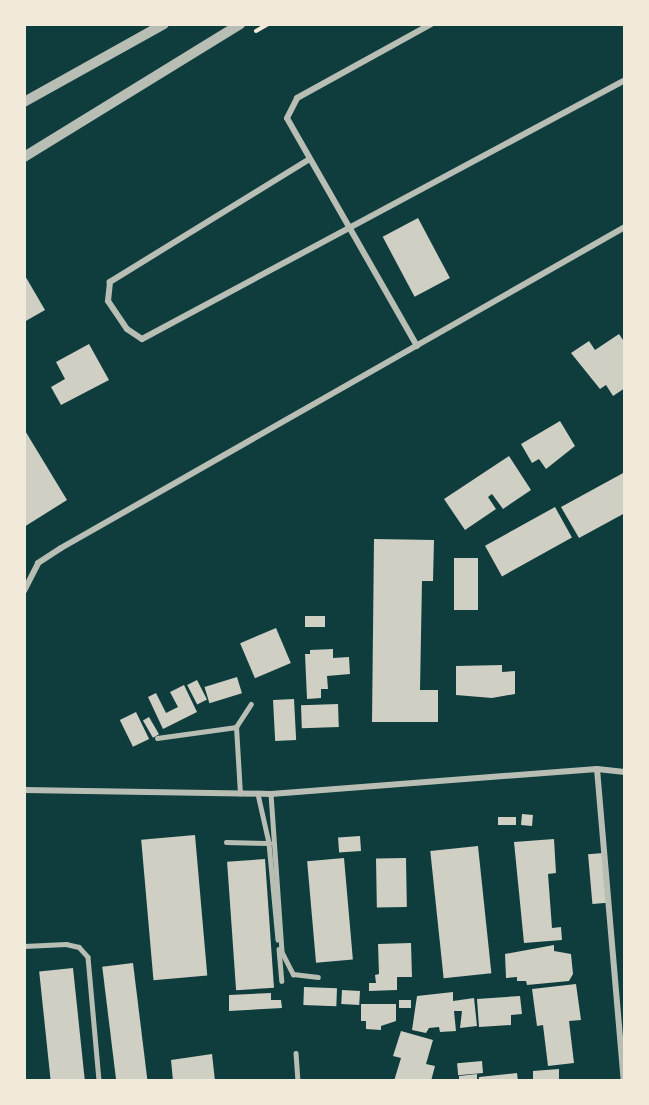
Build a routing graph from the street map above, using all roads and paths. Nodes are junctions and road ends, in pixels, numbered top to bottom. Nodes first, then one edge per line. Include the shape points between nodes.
1 (164, 24) edge
2 (240, 24) edge
3 (431, 24) edge
4 (625, 80) edge
5 (24, 102) edge
6 (24, 157) edge
7 (308, 160) junction
8 (625, 227) edge
9 (351, 230) junction
10 (417, 346) junction
11 (25, 581) edge
12 (24, 591) edge
13 (251, 704) dead end
14 (236, 727) junction
15 (157, 738) dead end
16 (597, 769) junction
17 (625, 772) edge
18 (24, 790) edge
19 (240, 794) junction
20 (258, 794) junction
21 (271, 794) junction
22 (226, 842) dead end
23 (269, 843) junction
24 (24, 946) edge
25 (318, 977) dead end
26 (282, 981) dead end
27 (622, 1023) edge
28 (296, 1053) dead end
29 (99, 1081) edge
30 (298, 1081) edge
31 (624, 1081) edge

1 - 5 street
2 - 6 street
3 - 7 street via 297,98 287,118
4 - 9 street
7 - 9 street
7 - 9 street via 111,282 108,301 113,312 142,339
8 - 10 street
9 - 10 street
10 - 11 street via 61,548 38,563
11 - 12 street
13 - 14 lane
14 - 15 lane
14 - 19 lane
16 - 17 street
16 - 21 street
16 - 27 street
18 - 19 street
19 - 20 street
20 - 21 street
20 - 23 lane
21 - 25 lane via 282,952 293,974
22 - 23 lane
23 - 26 lane
24 - 29 lane via 66,944 80,947 88,957
27 - 31 street
28 - 30 lane

